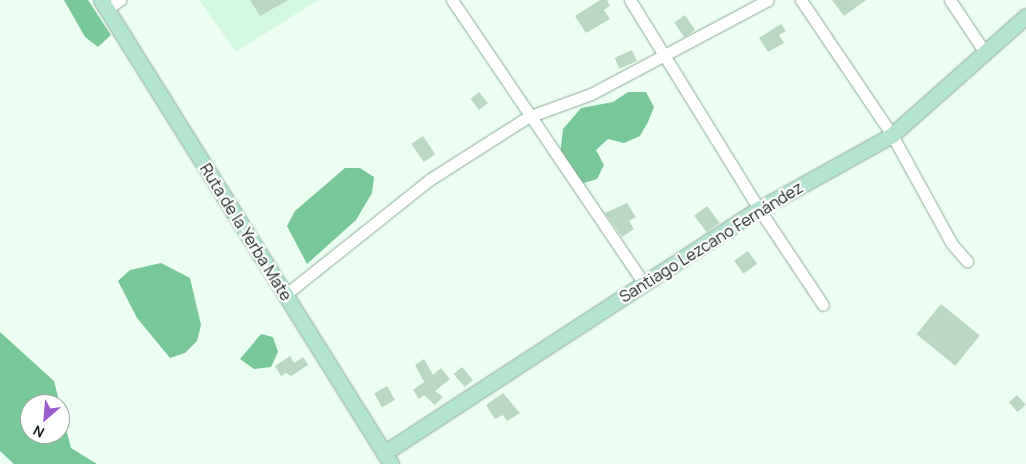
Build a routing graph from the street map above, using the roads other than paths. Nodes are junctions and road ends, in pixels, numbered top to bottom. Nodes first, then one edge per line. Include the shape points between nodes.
1 (120, 0) edge
2 (452, 0) edge
3 (630, 0) edge
4 (768, 0) edge
5 (801, 0) edge
6 (950, 0) edge
7 (104, 5) edge
8 (1026, 16) edge
9 (984, 51) junction
10 (665, 56) junction
11 (528, 117) junction
12 (892, 135) junction
13 (759, 208) junction
14 (967, 261) dead end
15 (644, 284) junction
16 (286, 295) junction
17 (824, 305) dead end
18 (388, 459) edge

1 - 7 street
2 - 11 street
3 - 10 street
4 - 10 street
5 - 12 street
6 - 9 street
7 - 16 street, Ruta de la Yerba Mate
8 - 9 street, Santiago Lezcano Fernández
9 - 12 street, Santiago Lezcano Fernández
10 - 11 street via 591,94
10 - 13 street
11 - 15 street
11 - 16 street via 429,180
12 - 13 street, Santiago Lezcano Fernández
12 - 14 street via 952,244
13 - 15 street, Santiago Lezcano Fernández
13 - 17 street
15 - 18 street, Santiago Lezcano Fernández
16 - 18 street, Ruta de la Yerba Mate

